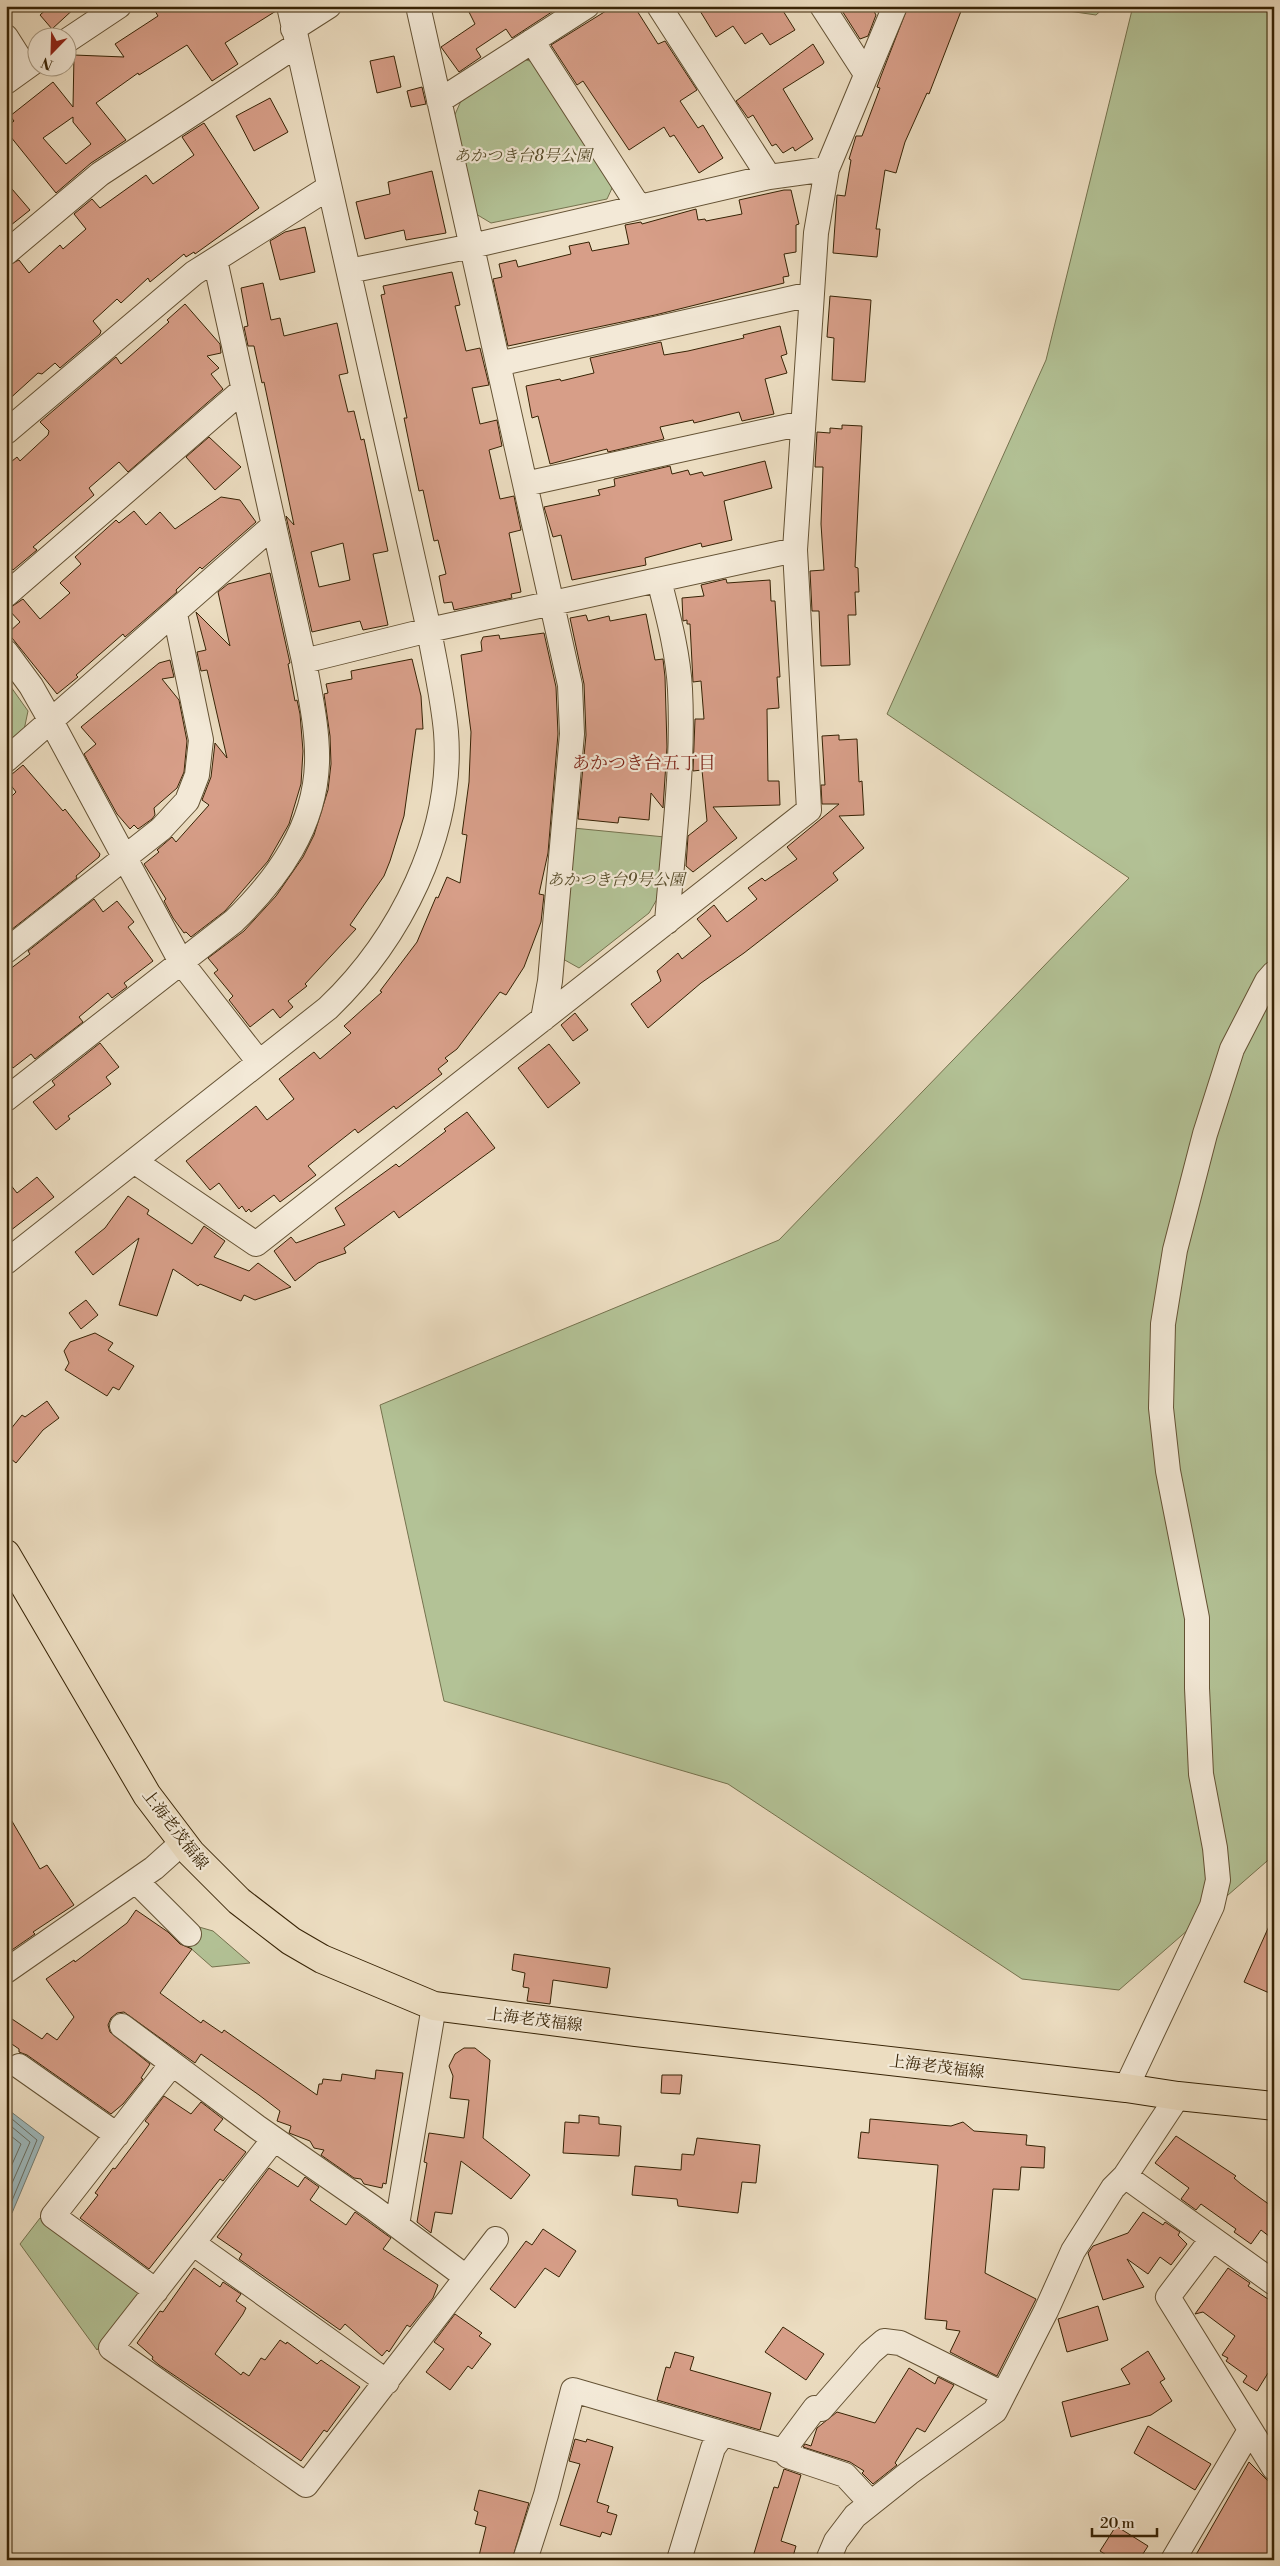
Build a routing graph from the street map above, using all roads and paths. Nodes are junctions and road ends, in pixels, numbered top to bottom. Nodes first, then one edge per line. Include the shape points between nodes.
1 (118, 6) edge
2 (329, 6) edge
3 (418, 6) edge
4 (587, 6) edge
5 (659, 6) edge
6 (822, 6) edge
7 (895, 6) edge
8 (293, 27) edge
9 (78, 33) edge
10 (6, 37) edge
11 (532, 41) junction
12 (28, 60) edge
13 (28, 65) edge
14 (866, 74) junction
15 (6, 82) edge
16 (439, 101) junction
17 (827, 169) junction
18 (770, 178) junction
19 (328, 188) junction
20 (639, 207) junction
21 (472, 246) junction
22 (6, 253) edge
23 (215, 260) junction
24 (349, 271) junction
25 (812, 294) junction
26 (498, 364) junction
27 (243, 390) junction
28 (803, 423) junction
29 (6, 432) edge
30 (525, 484) junction
31 (274, 525) junction
32 (796, 550) junction
33 (659, 580) junction
34 (6, 595) edge
35 (553, 603) junction
36 (175, 614) junction
37 (429, 630) junction
38 (6, 652) edge
39 (304, 661) junction
40 (51, 721) junction
41 (6, 760) edge
42 (124, 858) junction
43 (667, 922) junction
44 (6, 951) edge
45 (181, 962) junction
46 (1274, 973) edge
47 (543, 1019) junction
48 (259, 1062) junction
49 (6, 1099) edge
50 (134, 1161) junction
51 (6, 1262) edge
52 (6, 1554) edge
53 (183, 1842) junction
54 (136, 1881) junction
55 (188, 1934) dead end
56 (6, 1971) edge
57 (434, 2006) junction
58 (122, 2026) dead end
59 (172, 2064) junction
60 (20, 2066) dead end
61 (1126, 2088) junction
62 (1178, 2096) junction
63 (1274, 2106) edge
64 (117, 2135) junction
65 (274, 2139) junction
66 (1125, 2176) junction
67 (397, 2225) junction
68 (496, 2239) dead end
69 (1212, 2239) junction
70 (194, 2244) junction
71 (466, 2277) junction
72 (1274, 2283) edge
73 (156, 2291) junction
74 (387, 2382) junction
75 (1003, 2394) junction
76 (1250, 2430) junction
77 (723, 2434) junction
78 (783, 2451) junction
79 (1274, 2468) edge
80 (870, 2502) junction
81 (525, 2560) edge
82 (679, 2560) edge
83 (828, 2560) edge
84 (1174, 2560) edge

1 - 9 street
2 - 8 street
3 - 16 street
4 - 11 street
5 - 18 street
6 - 14 street
7 - 14 street
8 - 19 street
8 - 22 street via 100,174
10 - 12 street
11 - 16 street
11 - 20 street
13 - 15 street
14 - 17 street
16 - 21 street
17 - 18 street
17 - 25 street via 816,233
18 - 20 street
19 - 23 street
19 - 24 street
20 - 21 street
21 - 24 street
21 - 26 street
23 - 27 street
23 - 29 street via 194,273
24 - 37 street
25 - 26 street
25 - 28 street
26 - 30 street
27 - 31 street
27 - 34 street
28 - 30 street
28 - 32 street
30 - 35 street
31 - 36 street
31 - 39 street
32 - 33 street
32 - 43 street via 809,810
33 - 35 street
33 - 43 street via 672,633 680,687 681,752
35 - 37 street
35 - 47 street via 570,685 572,734 550,981
36 - 40 street
36 - 42 street via 199,723 201,756 198,775 187,801 177,814
37 - 39 street
37 - 48 street via 446,732 446,757 438,816 422,870 387,938 350,988
38 - 40 street via 32,686
39 - 45 street via 317,763 310,808 285,863 267,888 234,921
40 - 41 street
40 - 42 street
42 - 44 street
42 - 45 street
43 - 47 street
45 - 48 street
45 - 49 street
46 - 61 street via 1267,980 1232,1049 1205,1134 1175,1250 1163,1324 1162,1417 1168,1471 1197,1618 1201,1774 1218,1880 1212,1906
47 - 50 street via 256,1244
48 - 50 street
50 - 51 street
52 - 53 main road, 上海老茂福線 via 147,1795
53 - 54 street
53 - 57 main road, 上海老茂福線 via 239,1901 291,1941 322,1959
54 - 55 street
54 - 56 street
57 - 61 main road, 上海老茂福線
57 - 67 street
58 - 59 street
59 - 64 street
59 - 65 street
60 - 64 street
61 - 62 main road, 上海老茂福線
62 - 63 main road, 上海老茂福線
62 - 66 street
64 - 73 street via 53,2216
65 - 67 street
65 - 70 street
66 - 69 street
66 - 75 street via 1113,2188 1073,2251 1046,2312
67 - 71 street
68 - 71 street
69 - 72 street
69 - 76 street via 1168,2297
70 - 73 street
70 - 74 street
71 - 74 street
73 - 74 street via 111,2348 306,2485
75 - 78 street via 900,2343 884,2341 870,2352 821,2409 815,2408 806,2417
75 - 80 street via 991,2415
76 - 79 street
76 - 84 street
77 - 78 street
77 - 81 street via 574,2390
77 - 82 street via 713,2448
78 - 80 street via 788,2456 845,2475
80 - 83 street via 836,2541

